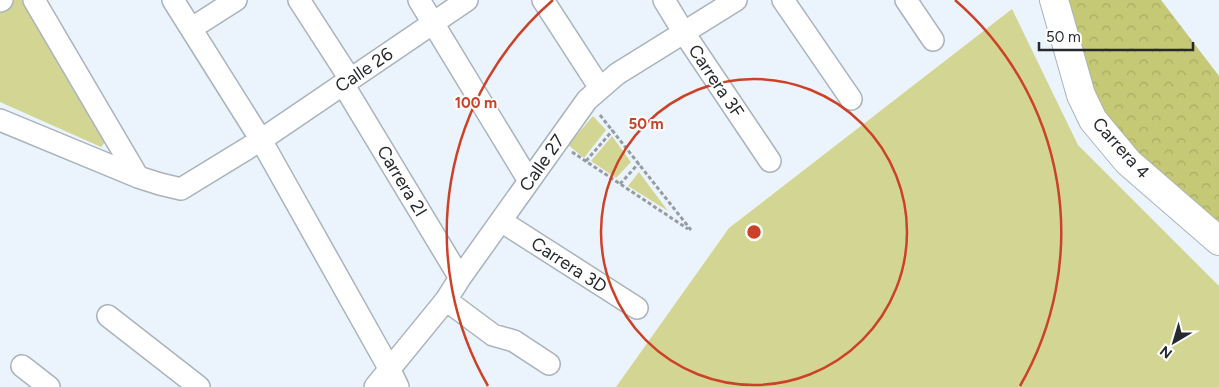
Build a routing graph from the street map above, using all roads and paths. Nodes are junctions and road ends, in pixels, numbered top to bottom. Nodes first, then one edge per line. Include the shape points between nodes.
1 (34, 0) edge
2 (174, 0) edge
3 (236, 0) edge
4 (299, 0) edge
5 (418, 0) edge
6 (467, 0) edge
7 (544, 0) edge
8 (664, 0) edge
9 (736, 0) edge
10 (783, 0) edge
11 (906, 0) edge
12 (1054, 0) edge
13 (432, 23) junction
14 (192, 28) junction
15 (684, 34) junction
16 (933, 40) dead end
17 (347, 82) junction
18 (594, 94) junction
19 (851, 99) dead end
20 (0, 120) edge
21 (613, 130) junction
22 (261, 140) junction
23 (556, 142) junction
24 (586, 161) junction
25 (770, 161) dead end
26 (638, 163) junction
27 (138, 176) junction
28 (530, 181) junction
29 (620, 184) junction
30 (501, 221) junction
31 (1219, 241) edge
32 (460, 278) junction
33 (446, 300) junction
34 (637, 308) dead end
35 (108, 316) dead end
36 (549, 364) dead end
37 (22, 366) dead end
38 (393, 378) edge
39 (49, 387) edge
40 (199, 387) edge
41 (375, 387) edge

1 - 27 street
2 - 14 street
3 - 14 street
4 - 17 street, Carrera 2I
5 - 13 street
6 - 13 street, Calle 26
7 - 18 street
8 - 15 street, Carrera 3F
9 - 15 street, Calle 27
10 - 19 street
11 - 16 street
12 - 31 main road, Carrera 4 via 1081,95 1092,120 1128,162
13 - 17 street, Calle 26
13 - 28 street
14 - 22 street
15 - 18 street, Calle 27 via 617,74
15 - 25 street, Carrera 3F
17 - 22 street, Calle 26
17 - 32 street, Carrera 2I
18 - 21 path
18 - 23 street, Calle 27
20 - 27 street, Calle 26
21 - 24 path
21 - 26 path
22 - 27 street, Calle 26 via 181,189
22 - 38 street
23 - 24 path
23 - 28 street, Calle 27
24 - 29 path
26 - 29 path
26 - 29 path via 691,230
28 - 30 street, Calle 27
30 - 32 street, Calle 27
30 - 34 street, Carrera 3D
32 - 33 street, Calle 27
33 - 36 street via 493,335 514,341
33 - 38 street, Calle 27
35 - 40 street
37 - 39 street
38 - 41 street, Calle 27

